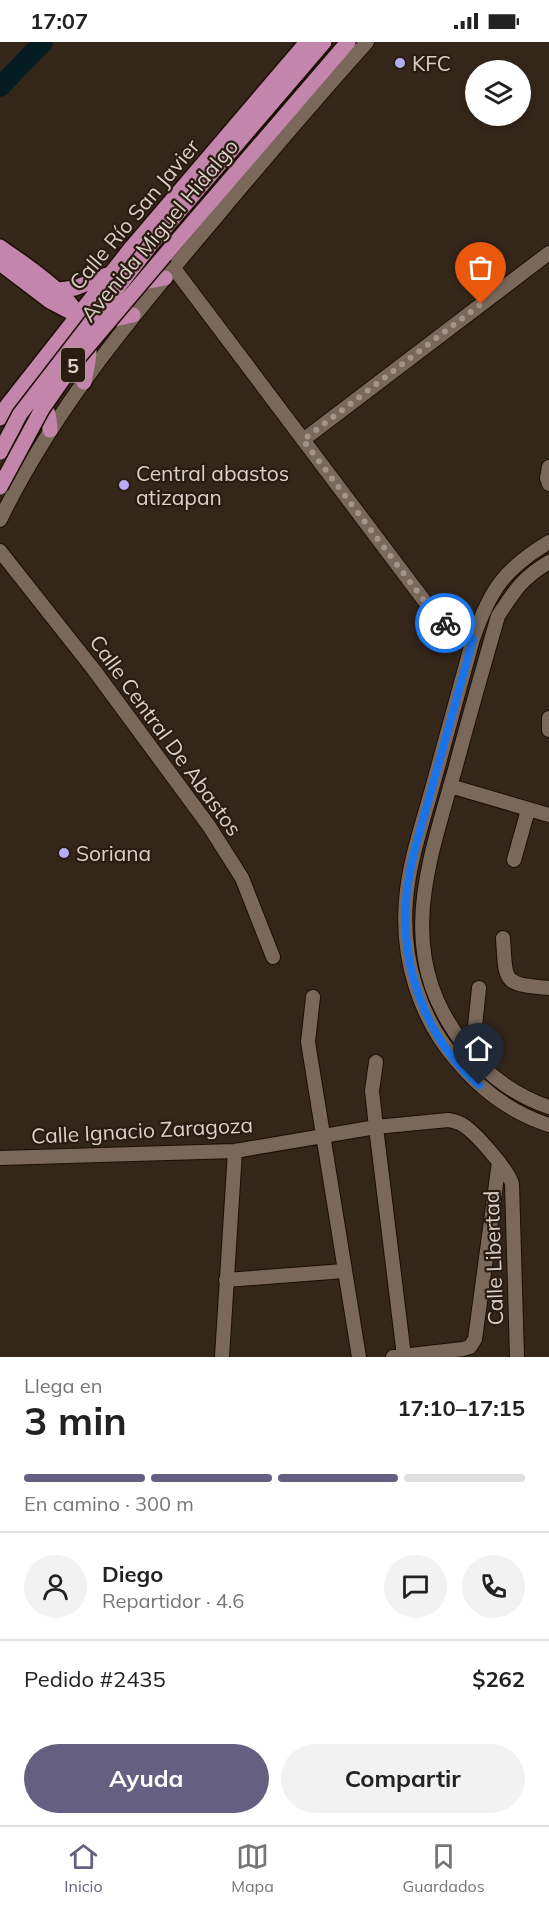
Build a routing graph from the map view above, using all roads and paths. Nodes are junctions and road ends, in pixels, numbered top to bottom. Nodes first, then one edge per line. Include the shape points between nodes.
1 (307, 42) edge
2 (324, 42) edge
3 (348, 42) edge
4 (367, 42) edge
5 (0, 247) edge
6 (132, 247) junction
7 (549, 252) edge
8 (0, 262) edge
9 (168, 267) junction
10 (112, 272) junction
11 (59, 290) junction
12 (78, 315) junction
13 (133, 315) junction
14 (84, 382) junction
15 (3, 412) edge
16 (50, 430) junction
17 (303, 440) junction
18 (0, 452) edge
19 (0, 487) edge
20 (0, 520) edge
21 (549, 542) edge
22 (0, 551) edge
23 (549, 562) edge
24 (473, 639) junction
25 (549, 718) edge
26 (549, 730) edge
27 (450, 786) junction
28 (528, 810) junction
29 (549, 816) edge
30 (514, 860) dead end
31 (502, 938) dead end
32 (273, 957) dead end
33 (549, 987) edge
34 (479, 988) dead end
35 (313, 998) dead end
36 (472, 1055) junction
37 (376, 1062) dead end
38 (549, 1107) edge
39 (549, 1125) edge
40 (376, 1127) junction
41 (322, 1136) junction
42 (235, 1151) junction
43 (0, 1158) edge
44 (499, 1162) junction
45 (344, 1271) junction
46 (226, 1280) junction
47 (438, 1354) edge
48 (398, 1356) edge
49 (222, 1357) edge
50 (359, 1357) edge
51 (517, 1357) edge

1 - 6 main road, Calle Río San Javier
2 - 18 main road, Avenida Miguel Hidalgo / 5, bridge via 152,243 20,414
3 - 9 main road, Avenida Miguel Hidalgo / 5
4 - 9 street
5 - 11 main road
6 - 9 main road via 129,260 135,273 149,281
6 - 10 main road, Calle Río San Javier
7 - 17 street
8 - 12 main road via 50,301
9 - 13 street
9 - 17 street
9 - 19 main road, Avenida Miguel Hidalgo / 5, bridge via 77,359 42,408
10 - 11 main road via 89,284
10 - 12 main road, Calle Río San Javier
11 - 12 main road
12 - 13 main road via 99,322
12 - 14 main road via 89,352
12 - 15 main road, Calle Río San Javier
13 - 14 street
14 - 16 street
15 - 16 main road via 28,399 39,401 50,416
16 - 20 street
17 - 24 street via 440,620
21 - 24 street via 526,555 502,577 483,609
22 - 32 street, Calle Central De Abastos via 209,826 242,878
23 - 27 street via 517,585 498,615
24 - 39 street via 410,876 405,915 407,948 413,979 436,1035 471,1078 494,1097 515,1112
25 - 26 street
27 - 28 street
27 - 36 street via 425,879 424,954 439,1005
28 - 29 street
28 - 30 street
31 - 33 street via 505,970 510,979 517,985
34 - 36 street
35 - 41 street via 308,1042
36 - 38 street via 501,1082
37 - 40 street via 372,1091
40 - 41 street, Calle Ignacio Zaragoza
40 - 44 street, Calle Ignacio Zaragoza via 457,1122
40 - 48 street
41 - 42 street, Calle Ignacio Zaragoza
41 - 45 street
42 - 43 street, Calle Ignacio Zaragoza
42 - 46 street
44 - 47 street via 475,1339 470,1347
44 - 51 street, Calle Libertad via 512,1184
45 - 46 street
45 - 50 street
46 - 49 street
47 - 48 street

